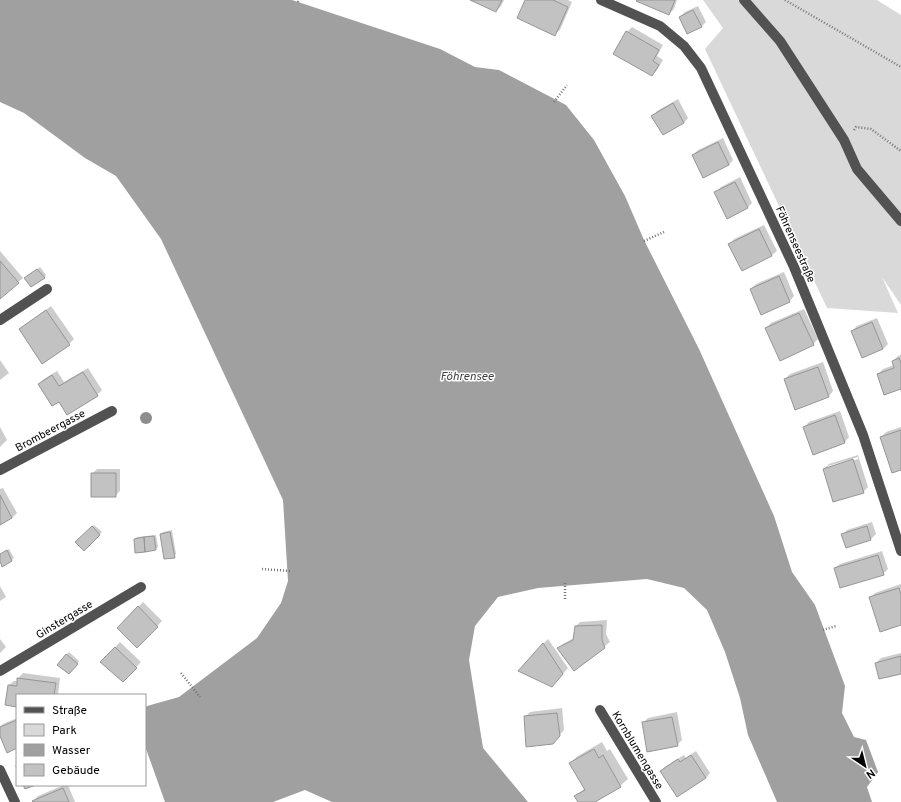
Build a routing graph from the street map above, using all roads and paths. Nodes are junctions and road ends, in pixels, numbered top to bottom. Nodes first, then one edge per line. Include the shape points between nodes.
1 (600, 0) edge
2 (744, 0) edge
3 (785, 0) edge
4 (901, 67) edge
5 (566, 85) dead end
6 (554, 102) dead end
7 (844, 140) junction
8 (901, 151) edge
9 (901, 221) edge
10 (664, 232) dead end
11 (644, 241) dead end
12 (47, 288) dead end
13 (0, 320) edge
14 (112, 411) dead end
15 (0, 470) edge
16 (901, 551) edge
17 (262, 569) dead end
18 (290, 571) dead end
19 (565, 584) dead end
20 (141, 587) dead end
21 (565, 599) dead end
22 (836, 626) dead end
23 (823, 630) dead end
24 (0, 671) edge
25 (181, 673) dead end
26 (200, 697) dead end
27 (600, 710) dead end
28 (0, 770) edge
29 (14, 802) edge
30 (656, 802) edge

1 - 16 street, Föhrenseestraße via 660,26 684,46 701,68 794,267 863,435
2 - 7 street via 780,41
3 - 4 path
5 - 6 path
7 - 8 path via 856,127 871,129
7 - 9 street via 857,169
10 - 11 path
12 - 13 street
14 - 15 street, Brombeergasse
17 - 18 path
19 - 21 path
20 - 24 street, Ginstergasse
22 - 23 path
25 - 26 path
27 - 30 street, Kornblumengasse
28 - 29 street

